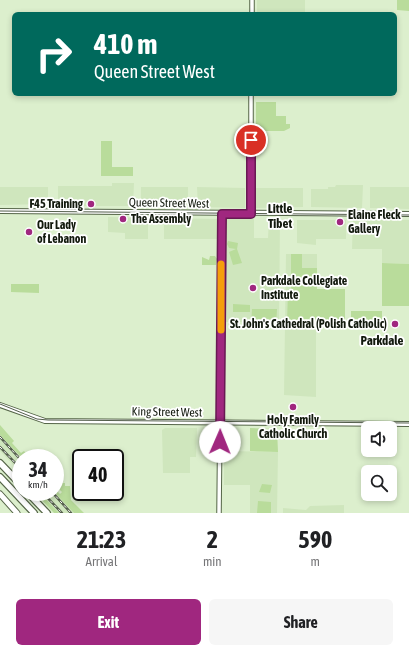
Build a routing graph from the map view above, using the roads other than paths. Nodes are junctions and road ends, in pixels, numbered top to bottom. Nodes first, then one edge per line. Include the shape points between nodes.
1 (252, 0) edge
2 (252, 12) edge
3 (251, 96) edge
4 (0, 211) edge
5 (222, 214) junction
6 (251, 214) junction
7 (409, 214) edge
8 (0, 405) edge
9 (220, 423) junction
10 (409, 424) edge
11 (0, 463) edge
12 (12, 476) edge
13 (0, 477) edge
14 (0, 494) edge
15 (36, 501) edge
16 (18, 513) edge
17 (34, 513) edge
18 (47, 513) edge
19 (219, 513) edge

1 - 2 street
3 - 6 street
4 - 5 main road, Queen Street West
5 - 6 main road, Queen Street West
5 - 9 street
6 - 7 main road, Queen Street West
8 - 9 main road, King Street West via 45,421
9 - 10 main road, King Street West
9 - 19 street
11 - 12 highway
13 - 17 highway
14 - 16 highway
15 - 18 highway

